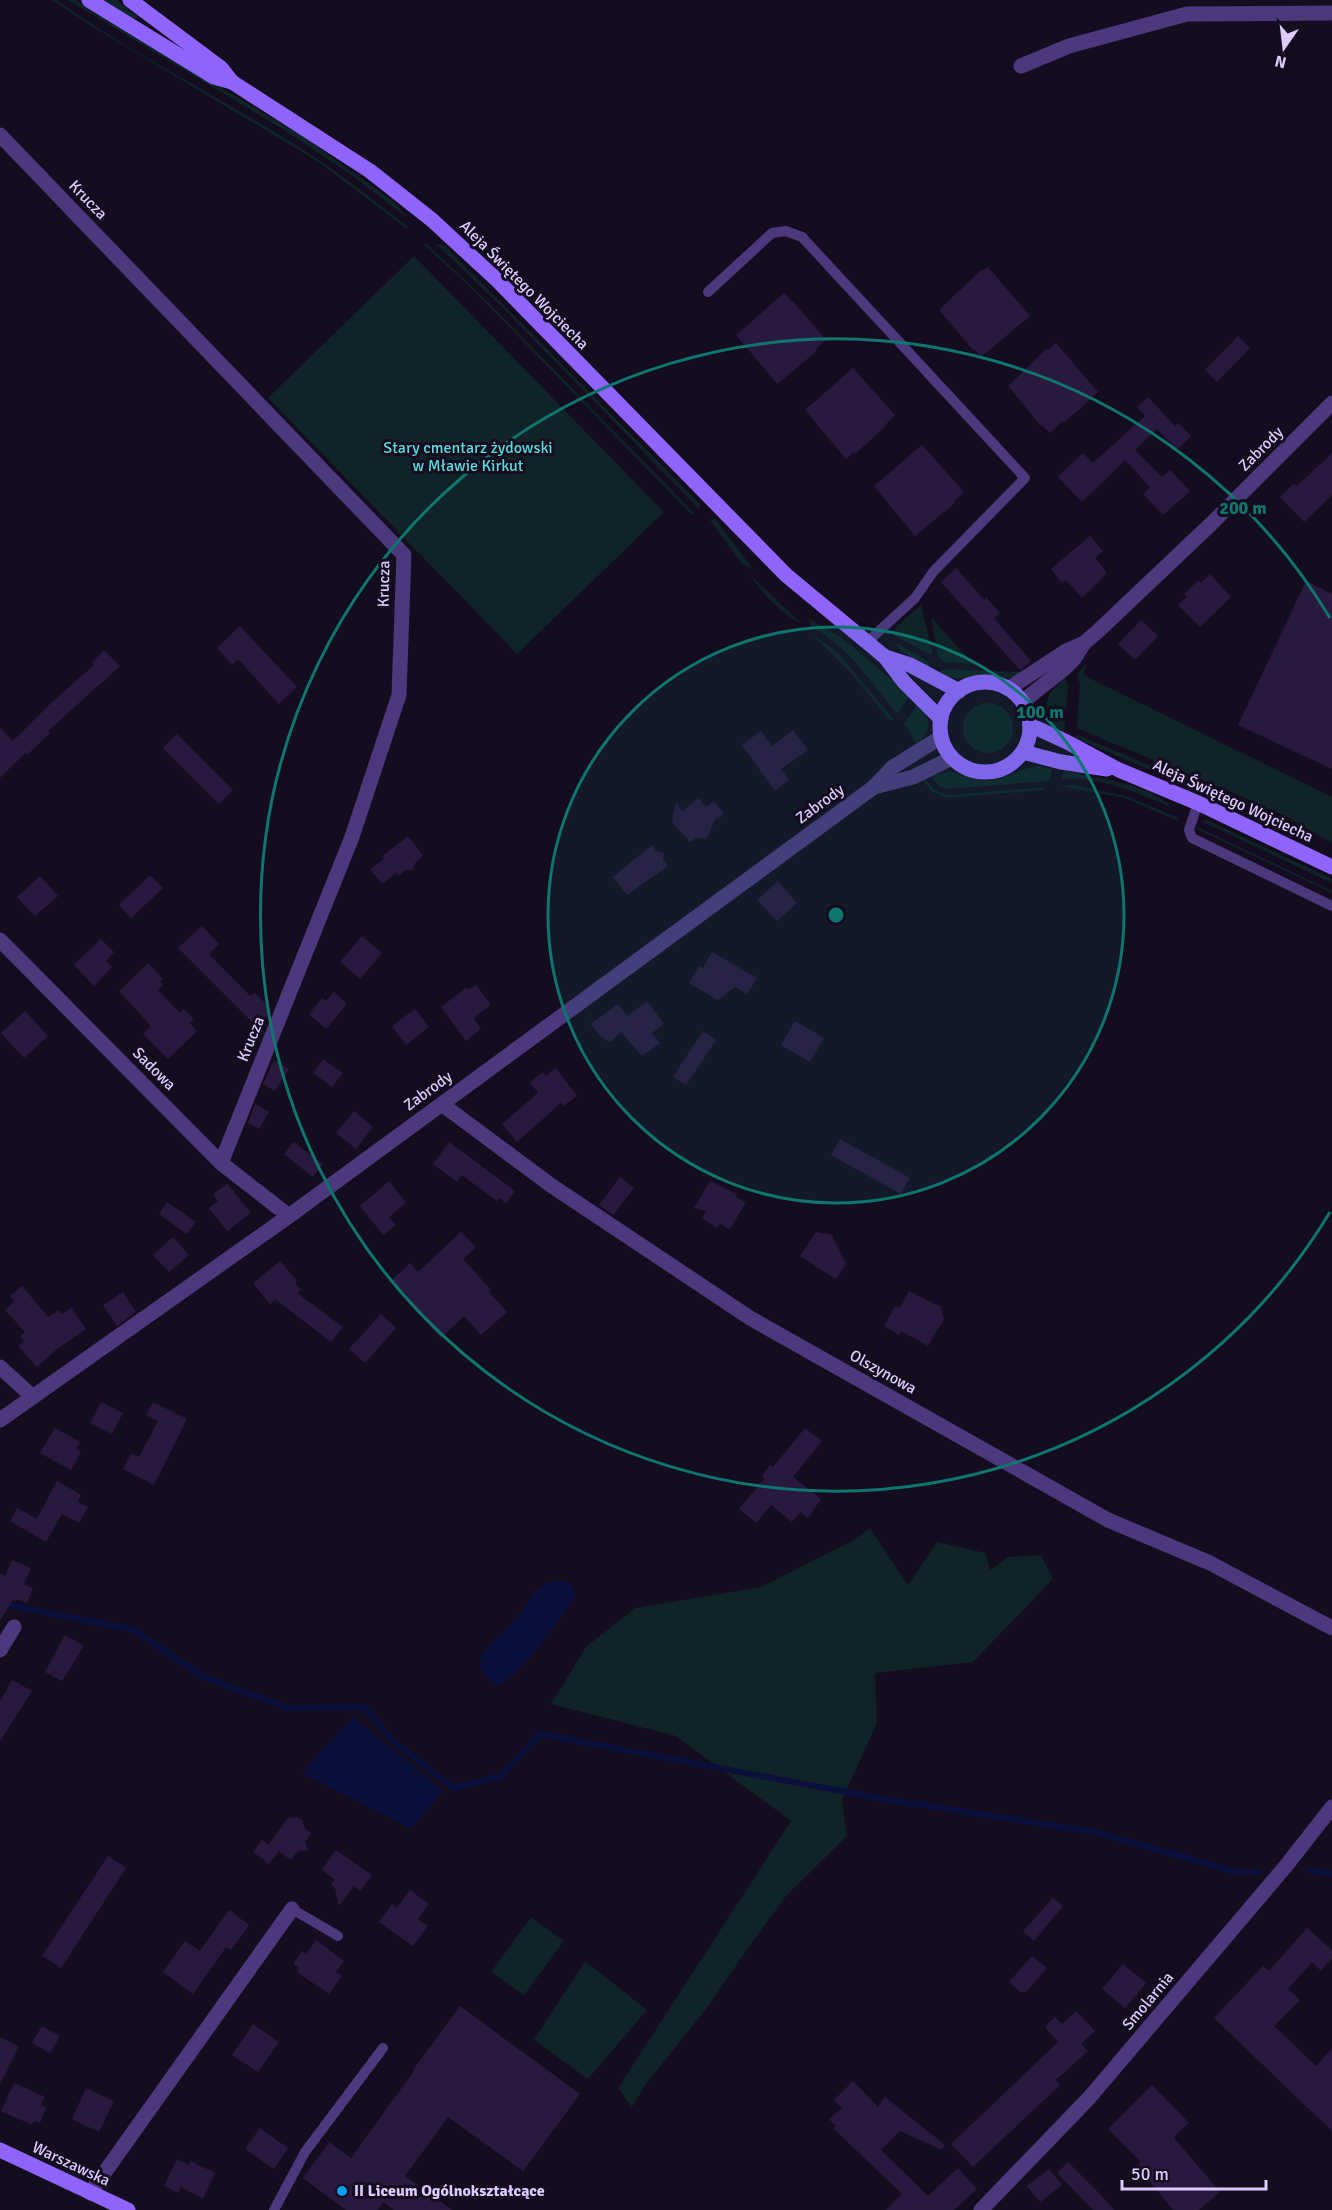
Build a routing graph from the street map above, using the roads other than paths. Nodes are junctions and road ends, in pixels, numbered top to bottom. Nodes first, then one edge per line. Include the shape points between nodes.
1 (89, 0) edge
2 (130, 0) edge
3 (1332, 13) edge
4 (1021, 66) dead end
5 (232, 82) junction
6 (0, 135) edge
7 (708, 292) dead end
8 (1332, 403) edge
9 (866, 643) junction
10 (1084, 643) junction
11 (885, 657) junction
12 (1008, 689) junction
13 (959, 691) junction
14 (1023, 704) junction
15 (941, 719) junction
16 (1030, 725) junction
17 (941, 737) junction
18 (1023, 752) junction
19 (952, 758) junction
20 (1119, 770) junction
21 (874, 786) junction
22 (1198, 803) junction
23 (1332, 867) edge
24 (1332, 906) edge
25 (0, 940) edge
26 (443, 1103) junction
27 (221, 1163) junction
28 (289, 1216) junction
29 (0, 1366) edge
30 (33, 1397) junction
31 (0, 1420) edge
32 (14, 1627) dead end
33 (1332, 1628) edge
34 (0, 1650) edge
35 (1332, 1807) edge
36 (292, 1909) joint
37 (338, 1935) dead end
38 (383, 2048) dead end
39 (0, 2150) edge
40 (90, 2193) junction
41 (128, 2210) edge
42 (274, 2210) edge
43 (981, 2210) edge

1 - 5 street, Aleja Świętego Wojciecha via 214,77
2 - 5 street via 221,68
3 - 4 street via 1187,14 1069,46
5 - 9 street, Aleja Świętego Wojciecha via 362,165 432,220 497,280 786,575
6 - 27 street, Krucza via 404,555 399,695 352,837
7 - 9 lane via 772,233 786,231 802,237 1025,478 933,573 915,598
8 - 10 street, Zabrody
9 - 11 street, Aleja Świętego Wojciecha
10 - 12 street, Zabrody
10 - 14 street, Zabrody via 1074,659
11 - 13 street, Aleja Świętego Wojciecha via 910,665
11 - 15 street, Aleja Świętego Wojciecha
12 - 13 street via 983,683
12 - 14 street
13 - 15 street
14 - 16 street
15 - 17 street
16 - 18 street
16 - 20 street, Aleja Świętego Wojciecha
17 - 19 street
17 - 21 street, Zabrody via 893,766
18 - 19 street via 1014,762 989,772 975,771
18 - 20 street, Aleja Świętego Wojciecha
19 - 21 street, Zabrody via 913,777
20 - 22 street, Aleja Świętego Wojciecha
21 - 26 street, Zabrody
22 - 23 street, Aleja Świętego Wojciecha
22 - 24 lane via 1189,830 1192,838
25 - 27 street, Sadowa
26 - 28 street, Zabrody
26 - 33 street, Olszynowa via 552,1186 750,1318 1108,1520 1210,1563
27 - 28 street, Sadowa
28 - 30 street, Zabrody
29 - 30 street
30 - 31 street, Zabrody
32 - 34 street
35 - 43 street, Smolarnia via 1089,2098
36 - 37 lane
36 - 40 street
38 - 42 lane via 305,2152
39 - 40 street, Warszawska
40 - 41 street, Warszawska

